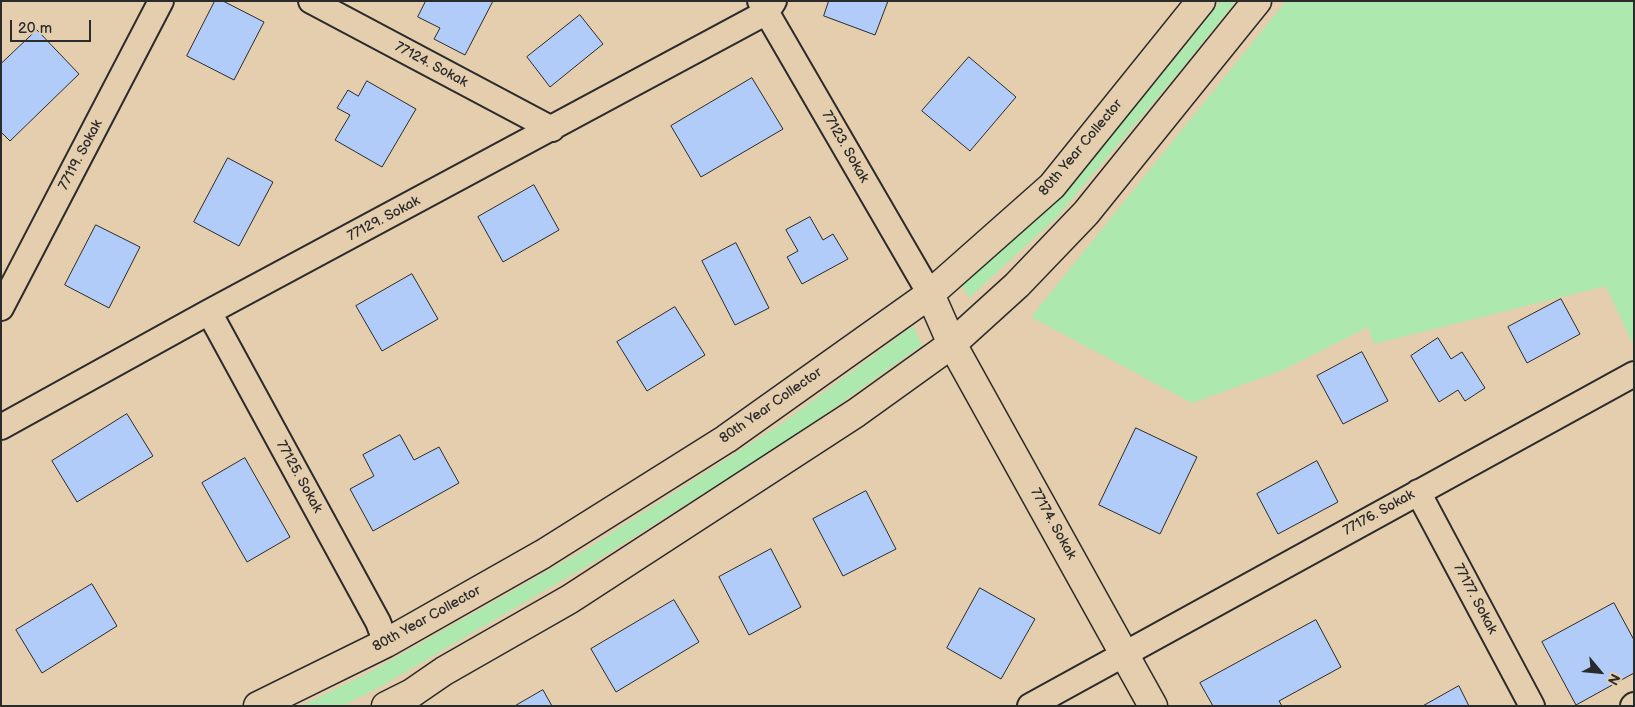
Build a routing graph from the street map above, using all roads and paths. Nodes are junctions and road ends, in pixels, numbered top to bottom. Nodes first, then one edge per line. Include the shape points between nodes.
1 (161, 1) edge
2 (311, 1) edge
3 (1201, 1) edge
4 (1257, 1) edge
5 (767, 5) edge
6 (552, 129) junction
7 (930, 294) junction
8 (1, 308) edge
9 (209, 312) junction
10 (952, 344) junction
11 (1634, 374) edge
12 (1, 427) edge
13 (1418, 492) junction
14 (386, 643) junction
15 (1126, 655) junction
16 (415, 699) edge
17 (258, 706) edge
18 (386, 706) edge
19 (1030, 706) edge
20 (1153, 706) edge
21 (1532, 706) edge

1 - 8 street, 77119. Sokak
2 - 6 street, 77124. Sokak
3 - 7 main road, 80th Year Collector via 1052,186
4 - 10 main road via 1086,214 1017,285
5 - 6 street, 77129. Sokak
5 - 7 street, 77123. Sokak
6 - 9 street, 77129. Sokak
7 - 10 main road, 77174. Sokak
7 - 14 main road, 80th Year Collector via 726,439 544,554
9 - 12 street, 77129. Sokak
9 - 14 street, 77125. Sokak via 378,622
10 - 15 main road, 77174. Sokak
10 - 16 main road via 856,414 570,599 444,671
11 - 13 street, 77176. Sokak
13 - 15 street, 77176. Sokak
13 - 21 street, 77177. Sokak
14 - 17 main road, 80th Year Collector
15 - 19 street, 77176. Sokak
15 - 20 main road, 77174. Sokak
16 - 18 main road

